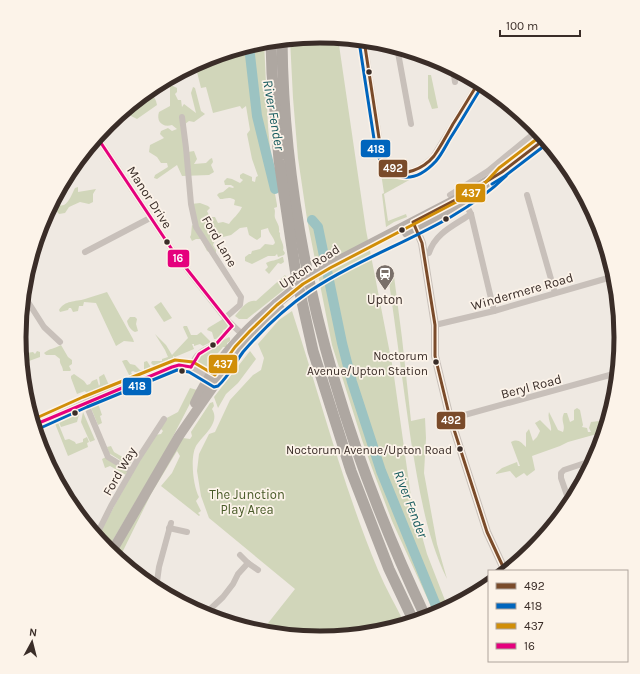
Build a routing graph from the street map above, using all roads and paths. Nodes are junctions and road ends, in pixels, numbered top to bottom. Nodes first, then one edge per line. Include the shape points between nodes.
1 (282, 46) edge
2 (365, 47) edge
3 (271, 48) edge
4 (398, 54) edge
5 (454, 75) edge
6 (455, 82) dead end
7 (475, 88) edge
8 (182, 117) dead end
9 (411, 124) dead end
10 (533, 134) edge
11 (100, 142) edge
12 (540, 142) edge
13 (456, 195) junction
14 (527, 195) dead end
15 (471, 214) junction
16 (150, 218) junction
17 (415, 225) junction
18 (85, 252) dead end
19 (423, 254) junction
20 (608, 278) edge
21 (555, 293) junction
22 (29, 303) edge
23 (494, 311) junction
24 (226, 318) junction
25 (435, 325) junction
26 (232, 326) junction
27 (245, 337) junction
28 (60, 342) dead end
29 (191, 367) junction
30 (611, 375) edge
31 (213, 379) junction
32 (85, 402) junction
33 (164, 419) dead end
34 (450, 419) junction
35 (39, 423) edge
36 (586, 463) edge
37 (132, 471) junction
38 (567, 496) edge
39 (99, 531) edge
40 (186, 532) dead end
41 (114, 547) edge
42 (240, 555) dead end
43 (248, 563) junction
44 (503, 567) edge
45 (258, 570) dead end
46 (158, 581) edge
47 (209, 610) edge
48 (423, 612) edge
49 (411, 616) edge

1 - 48 highway via 290,158 306,268 323,341 349,427 378,509
2 - 7 street via 381,151 384,160 390,166 402,172 417,171 433,157
3 - 49 highway via 278,160 296,275 314,351 351,471 389,569
4 - 9 street
5 - 6 street
8 - 24 street, Ford Lane via 191,204 196,227 242,300
10 - 13 street
11 - 16 street, Manor Drive
12 - 13 main road, Upton Road via 502,172 489,186
13 - 15 street
13 - 17 main road, Upton Road
14 - 21 street
15 - 19 street via 442,233 435,240 430,253
15 - 23 street
16 - 18 street
16 - 24 street, Manor Drive
17 - 19 street
17 - 27 main road, Upton Road, bridge via 303,282 278,306 252,324
19 - 25 street
20 - 21 street, Windermere Road
21 - 23 street, Windermere Road
22 - 28 street via 44,327
23 - 25 street, Windermere Road
24 - 26 street, Manor Drive
25 - 34 street via 435,356
26 - 27 street, Manor Drive
26 - 29 street via 217,343 201,351
27 - 31 main road, Upton Road via 239,350
29 - 31 street
29 - 32 street via 176,366
30 - 34 street, Beryl Road
31 - 41 main road, Upton Road via 196,401 179,436
32 - 35 street
32 - 37 street via 108,457
33 - 37 street, Ford Way
34 - 44 street via 487,532
36 - 38 street via 561,473
37 - 39 street, Ford Way
40 - 46 street via 170,525
42 - 43 street
43 - 45 street
43 - 47 street via 223,597

